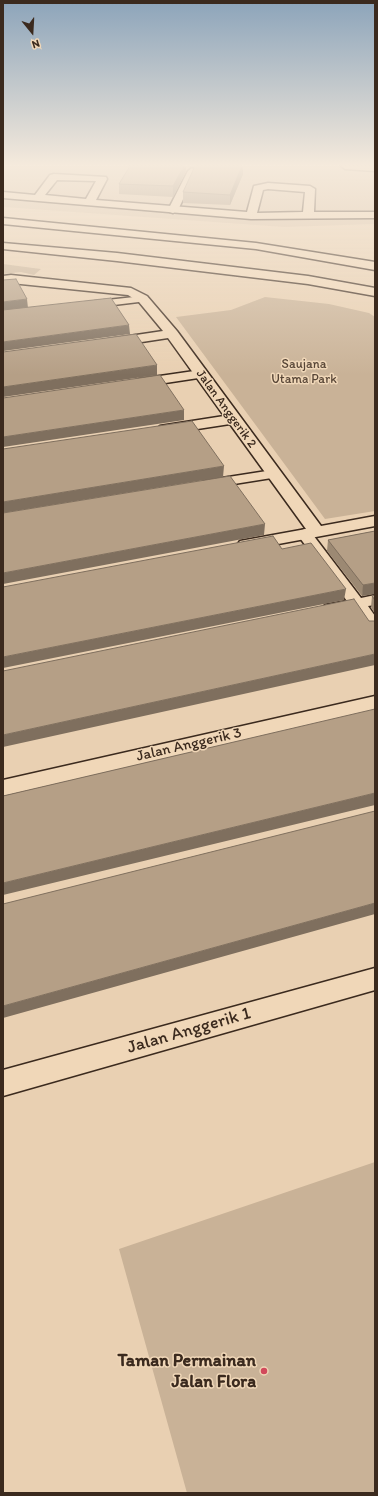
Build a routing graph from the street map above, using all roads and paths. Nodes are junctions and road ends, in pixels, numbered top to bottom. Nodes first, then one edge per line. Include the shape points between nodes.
1 (153, 236) edge
2 (3, 246) edge
3 (375, 266) edge
4 (3, 280) edge
5 (375, 292) edge
6 (137, 295) junction
7 (81, 306) edge
8 (172, 334) junction
9 (95, 344) edge
10 (201, 374) junction
11 (125, 385) edge
12 (233, 419) junction
13 (148, 432) edge
14 (273, 474) junction
15 (196, 486) edge
16 (375, 521) edge
17 (311, 533) junction
18 (228, 549) edge
19 (375, 600) edge
20 (358, 603) junction
21 (319, 611) edge
22 (375, 626) edge
23 (375, 702) edge
24 (3, 788) edge
25 (375, 978) edge
26 (3, 1083) edge

1 - 3 street via 256,246
2 - 5 street via 300,279
4 - 6 street
6 - 7 lane
6 - 8 street, Jalan Anggerik 2
8 - 9 street
8 - 10 street, Jalan Anggerik 2
10 - 11 lane
10 - 12 street, Jalan Anggerik 2
12 - 13 street
12 - 14 street, Jalan Anggerik 2
14 - 15 lane
14 - 17 street, Jalan Anggerik 2
16 - 17 street
17 - 18 street
17 - 20 lane
19 - 20 lane
20 - 21 lane
20 - 22 lane
23 - 24 street, Jalan Anggerik 3
25 - 26 street, Jalan Anggerik 1

